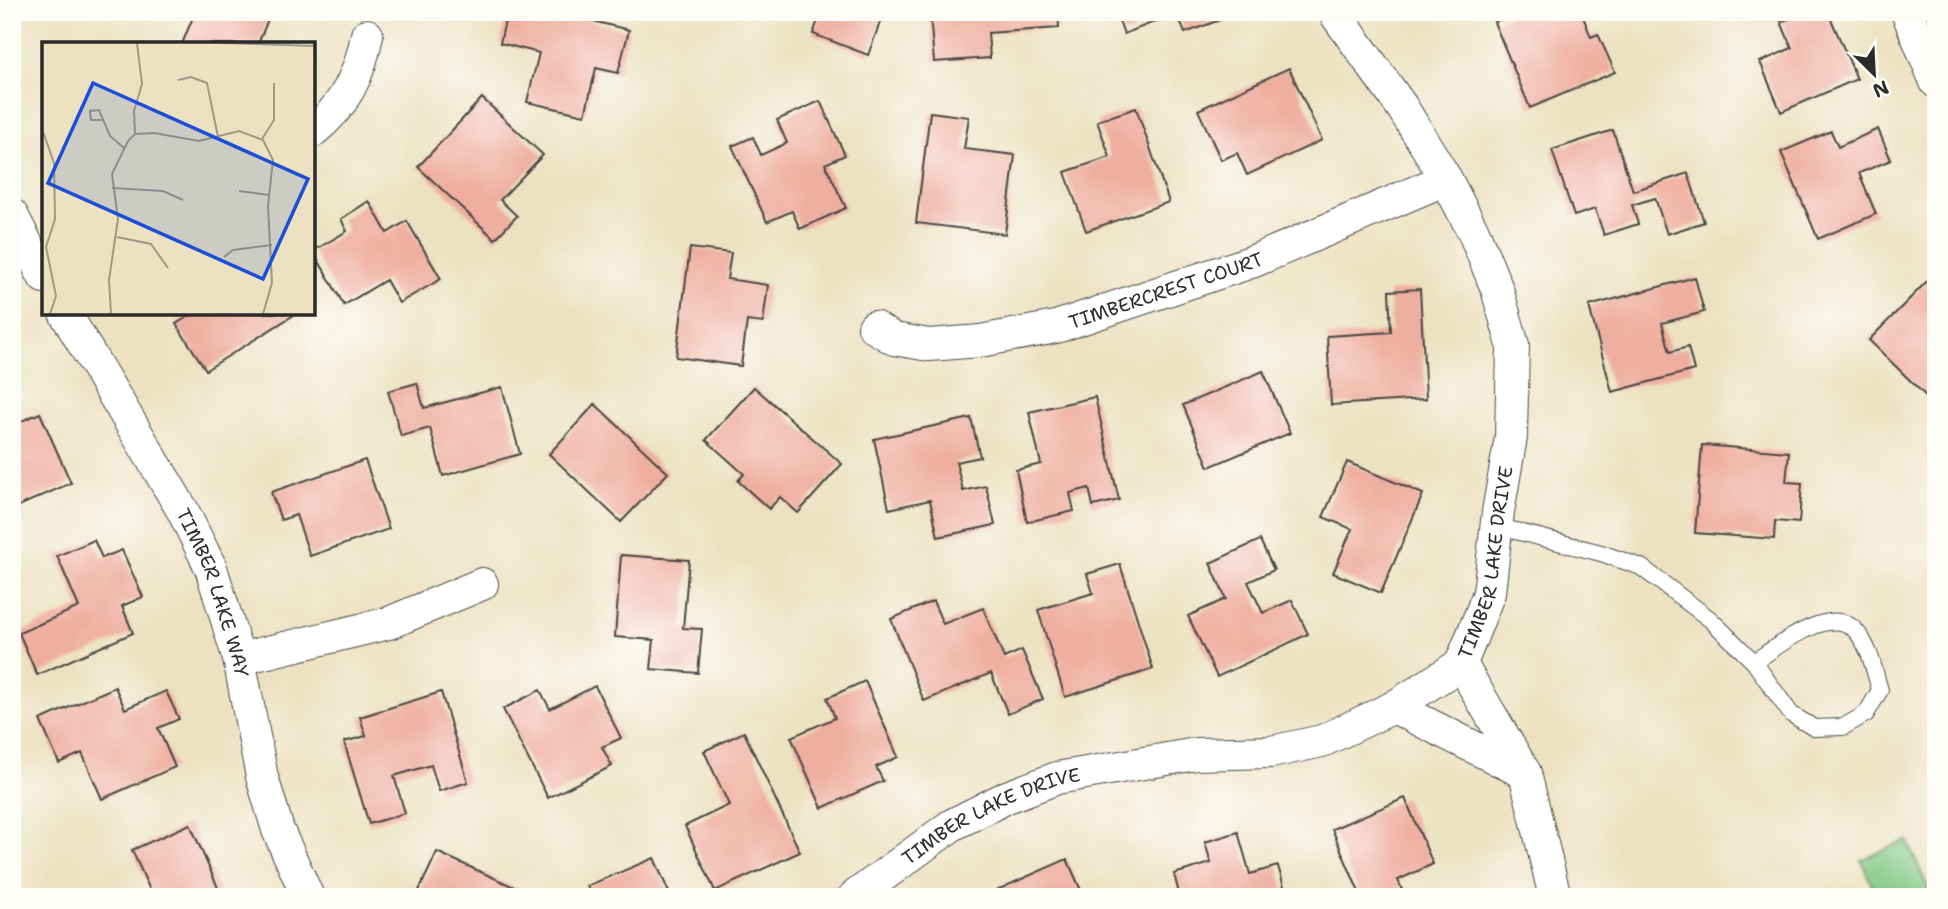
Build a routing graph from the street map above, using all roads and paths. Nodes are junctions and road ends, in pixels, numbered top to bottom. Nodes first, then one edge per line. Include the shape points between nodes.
1 (1334, 12) edge
2 (1907, 12) edge
3 (367, 35) dead end
4 (1936, 82) edge
5 (315, 129) edge
6 (1446, 179) junction
7 (12, 215) edge
8 (42, 273) edge
9 (66, 315) edge
10 (874, 327) dead end
11 (1496, 526) junction
12 (482, 584) dead end
13 (239, 659) junction
14 (1754, 662) junction
15 (1461, 664) junction
16 (1394, 707) junction
17 (1525, 773) junction
18 (308, 897) edge
19 (854, 897) edge
20 (1555, 897) edge

1 - 6 street, TIMBER LAKE DRIVE via 1402,107
2 - 4 street
3 - 5 street via 362,67 349,92
6 - 10 street, TIMBERCREST COURT via 1254,261 1056,327 929,345 894,340
6 - 11 street, TIMBER LAKE DRIVE via 1497,289 1513,345 1511,437
7 - 8 street
9 - 13 street, TIMBER LAKE WAY via 183,511 211,568
11 - 14 lane via 1641,567 1711,620
11 - 15 street, TIMBER LAKE DRIVE via 1489,593
12 - 13 street via 390,623
13 - 18 street, TIMBER LAKE WAY via 266,791
14 - 14 lane via 1791,714 1814,728 1843,727 1866,714 1880,690 1869,653 1854,628 1838,621 1804,628
15 - 16 street, TIMBER LAKE DRIVE
15 - 17 street
16 - 17 street
16 - 19 street, TIMBER LAKE DRIVE via 1322,740 1271,752 1196,754 1057,778 952,825
17 - 20 street

